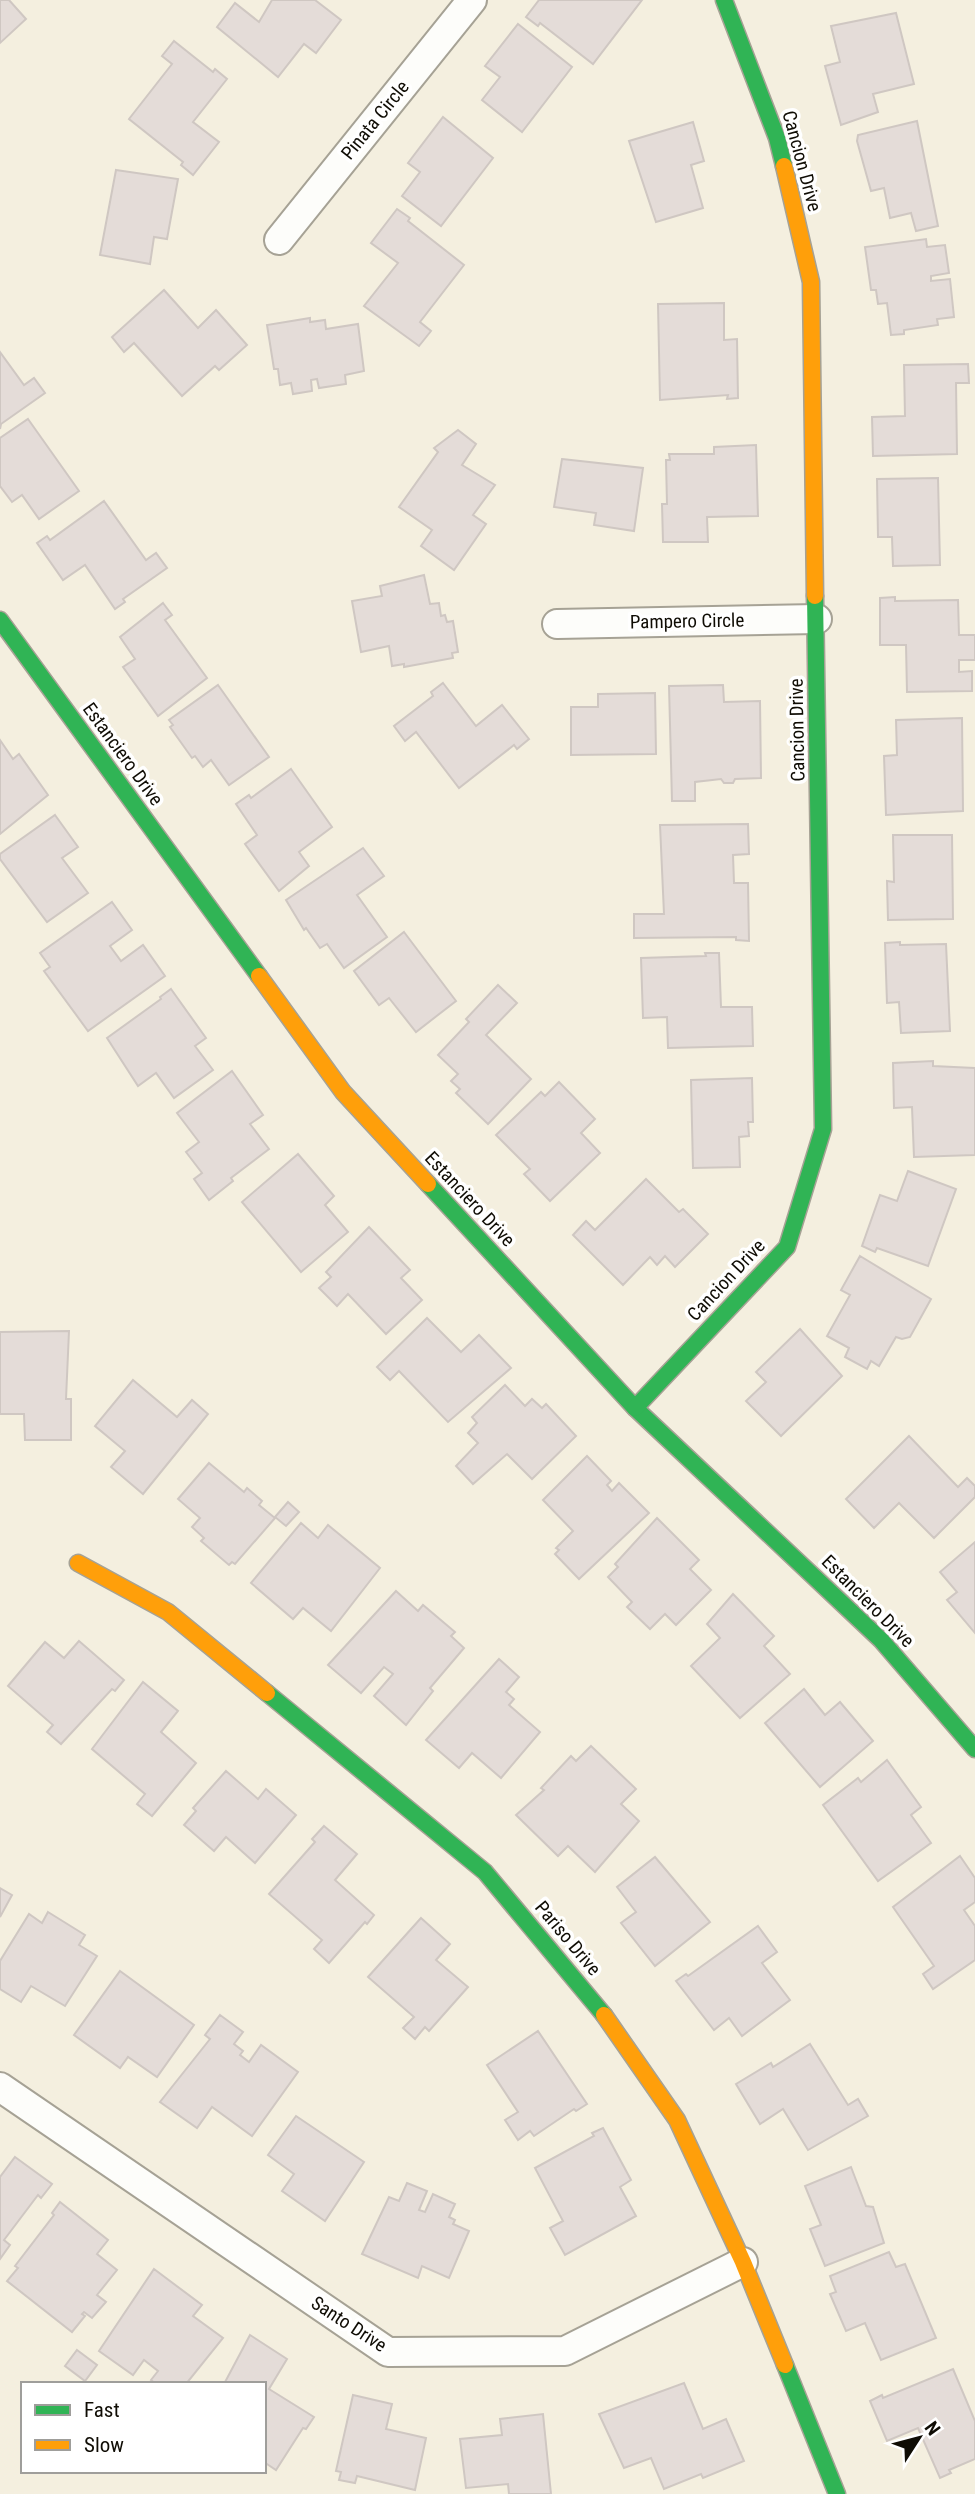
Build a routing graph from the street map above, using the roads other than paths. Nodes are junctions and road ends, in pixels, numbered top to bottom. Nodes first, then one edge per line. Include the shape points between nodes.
1 (472, 0) edge
2 (724, 0) edge
3 (279, 240) dead end
4 (817, 619) junction
5 (0, 620) edge
6 (557, 624) dead end
7 (635, 1408) junction
8 (78, 1563) dead end
9 (975, 1749) edge
10 (0, 2087) edge
11 (743, 2262) junction
12 (837, 2494) edge

1 - 3 street, Pinata Circle
2 - 4 street, Cancion Drive via 777,138 811,282
4 - 6 street, Pampero Circle
4 - 7 street, Cancion Drive via 823,1129 787,1247
5 - 7 street, Estanciero Drive via 343,1092
7 - 9 street, Estanciero Drive via 881,1640
8 - 11 street, Pariso Drive via 168,1612 485,1872 593,1999 677,2120
10 - 11 street, Santo Drive via 388,2352 565,2351
11 - 12 street, Pariso Drive

